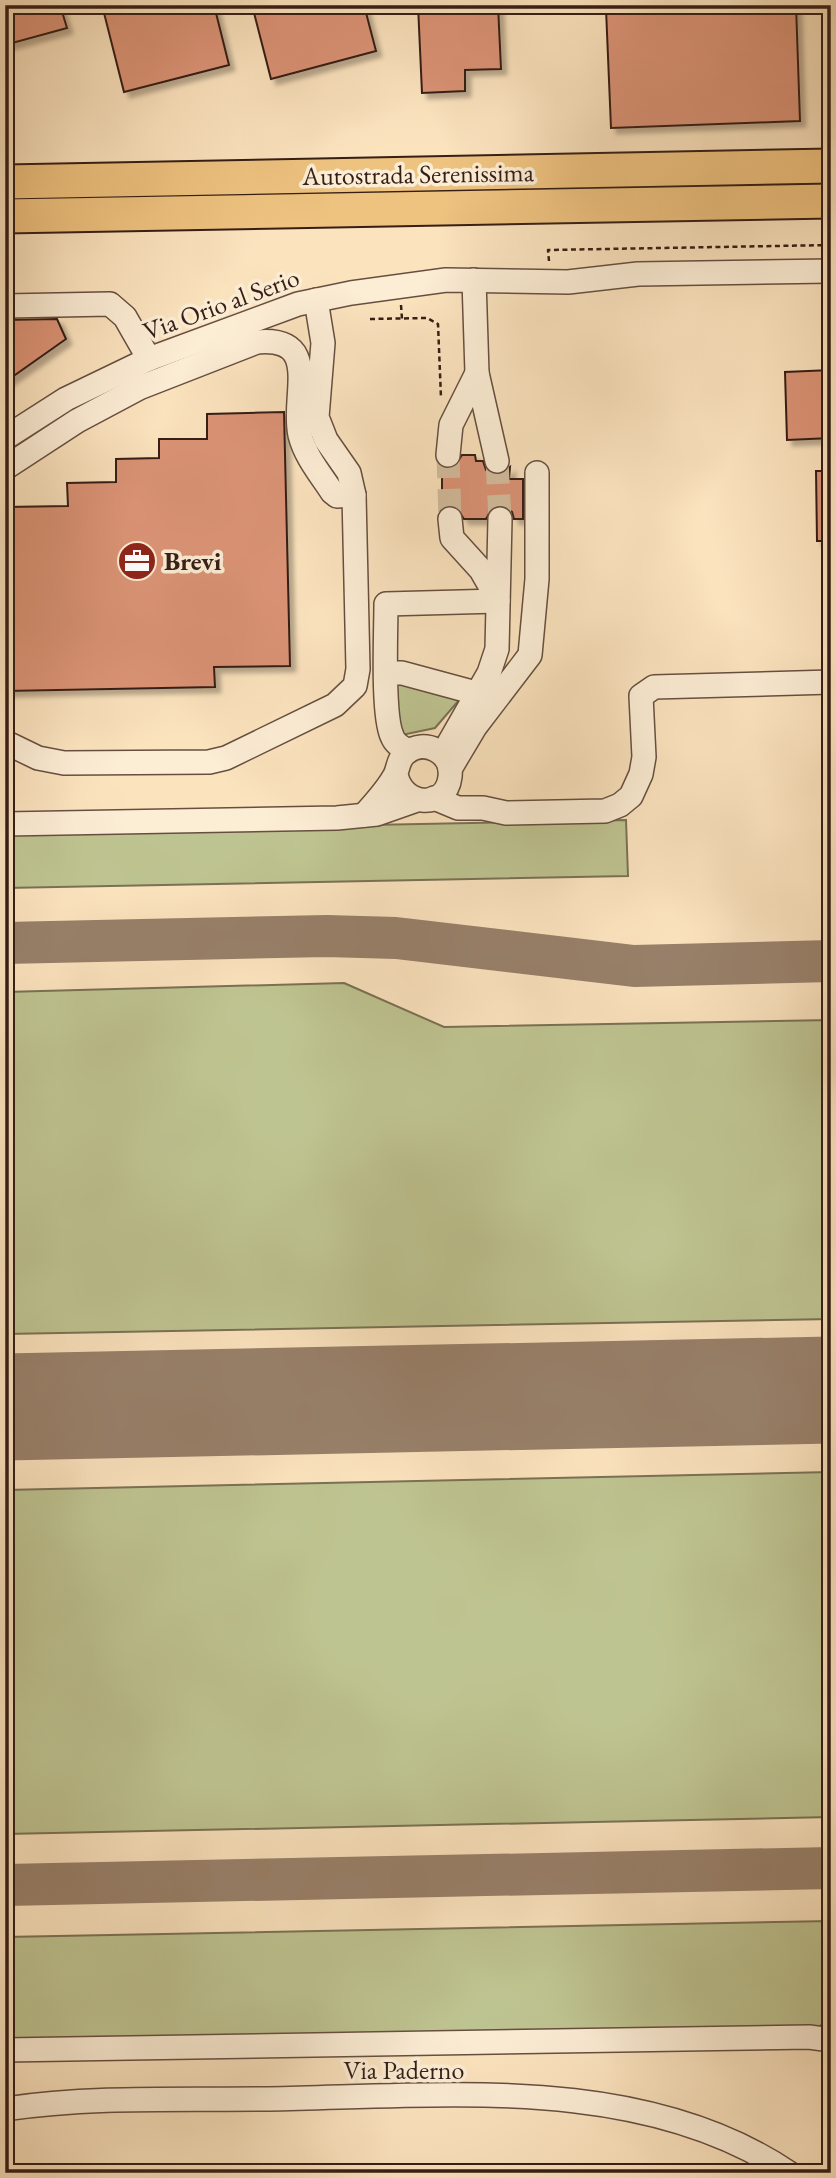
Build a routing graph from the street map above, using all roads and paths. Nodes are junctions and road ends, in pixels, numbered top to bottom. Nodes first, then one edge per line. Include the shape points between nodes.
1 (831, 166) edge
2 (5, 182) edge
3 (831, 201) edge
4 (5, 216) edge
5 (831, 245) edge
6 (831, 260) edge
7 (549, 264) dead end
8 (831, 271) edge
9 (474, 281) junction
10 (401, 298) dead end
11 (316, 300) junction
12 (5, 306) edge
13 (370, 319) dead end
14 (402, 319) junction
15 (149, 359) junction
16 (477, 373) junction
17 (442, 401) dead end
18 (5, 438) edge
19 (448, 455) tunnel mouth
20 (497, 461) tunnel mouth
21 (5, 468) edge
22 (537, 472) dead end
23 (354, 495) junction
24 (450, 519) tunnel mouth
25 (500, 519) tunnel mouth
26 (498, 601) junction
27 (533, 635) junction
28 (386, 673) junction
29 (489, 673) junction
30 (831, 682) edge
31 (476, 693) junction
32 (5, 742) edge
33 (435, 760) junction
34 (396, 774) junction
35 (425, 799) junction
36 (483, 808) junction
37 (364, 815) junction
38 (5, 824) edge
39 (831, 2040) edge
40 (5, 2050) edge
41 (5, 2109) edge
42 (789, 2173) edge

1 - 2 highway, Autostrada Serenissima
3 - 4 highway, Autostrada Serenissima
5 - 7 path via 548,250
6 - 9 street via 620,264 586,271 495,275
8 - 9 street via 638,274 568,282
9 - 11 street, Via Orio al Serio via 399,285
9 - 16 street
10 - 14 path
11 - 15 street, Via Orio al Serio
11 - 23 street via 323,343 317,417 326,440 349,473
12 - 15 street via 110,304 125,317
13 - 14 path
14 - 17 path via 427,318 438,324
15 - 18 street, Via Orio al Serio via 65,399
16 - 19 street via 451,425
16 - 20 street
21 - 23 street via 139,388 257,342 277,341 296,355 302,381 298,420 305,450 332,492
22 - 27 street
23 - 32 street via 358,669 355,687 335,705 209,762 64,763 38,758
24 - 26 street via 452,538 481,570
25 - 26 street
26 - 28 street via 386,604
26 - 29 street via 497,649
27 - 29 street via 508,666
27 - 33 street via 524,667 475,727
28 - 31 street
28 - 33 street via 391,734 397,744
29 - 31 street
30 - 36 street via 654,687 641,696 641,774 637,786 620,804 605,811 506,813
31 - 33 street
33 - 34 street via 397,765
33 - 35 street via 442,794
33 - 36 street
34 - 35 street via 402,791
34 - 37 street
35 - 36 street via 458,808
35 - 37 street
37 - 38 street
39 - 40 street
41 - 42 street, Via Paderno via 102,2102 347,2098 580,2101 688,2122 755,2150

